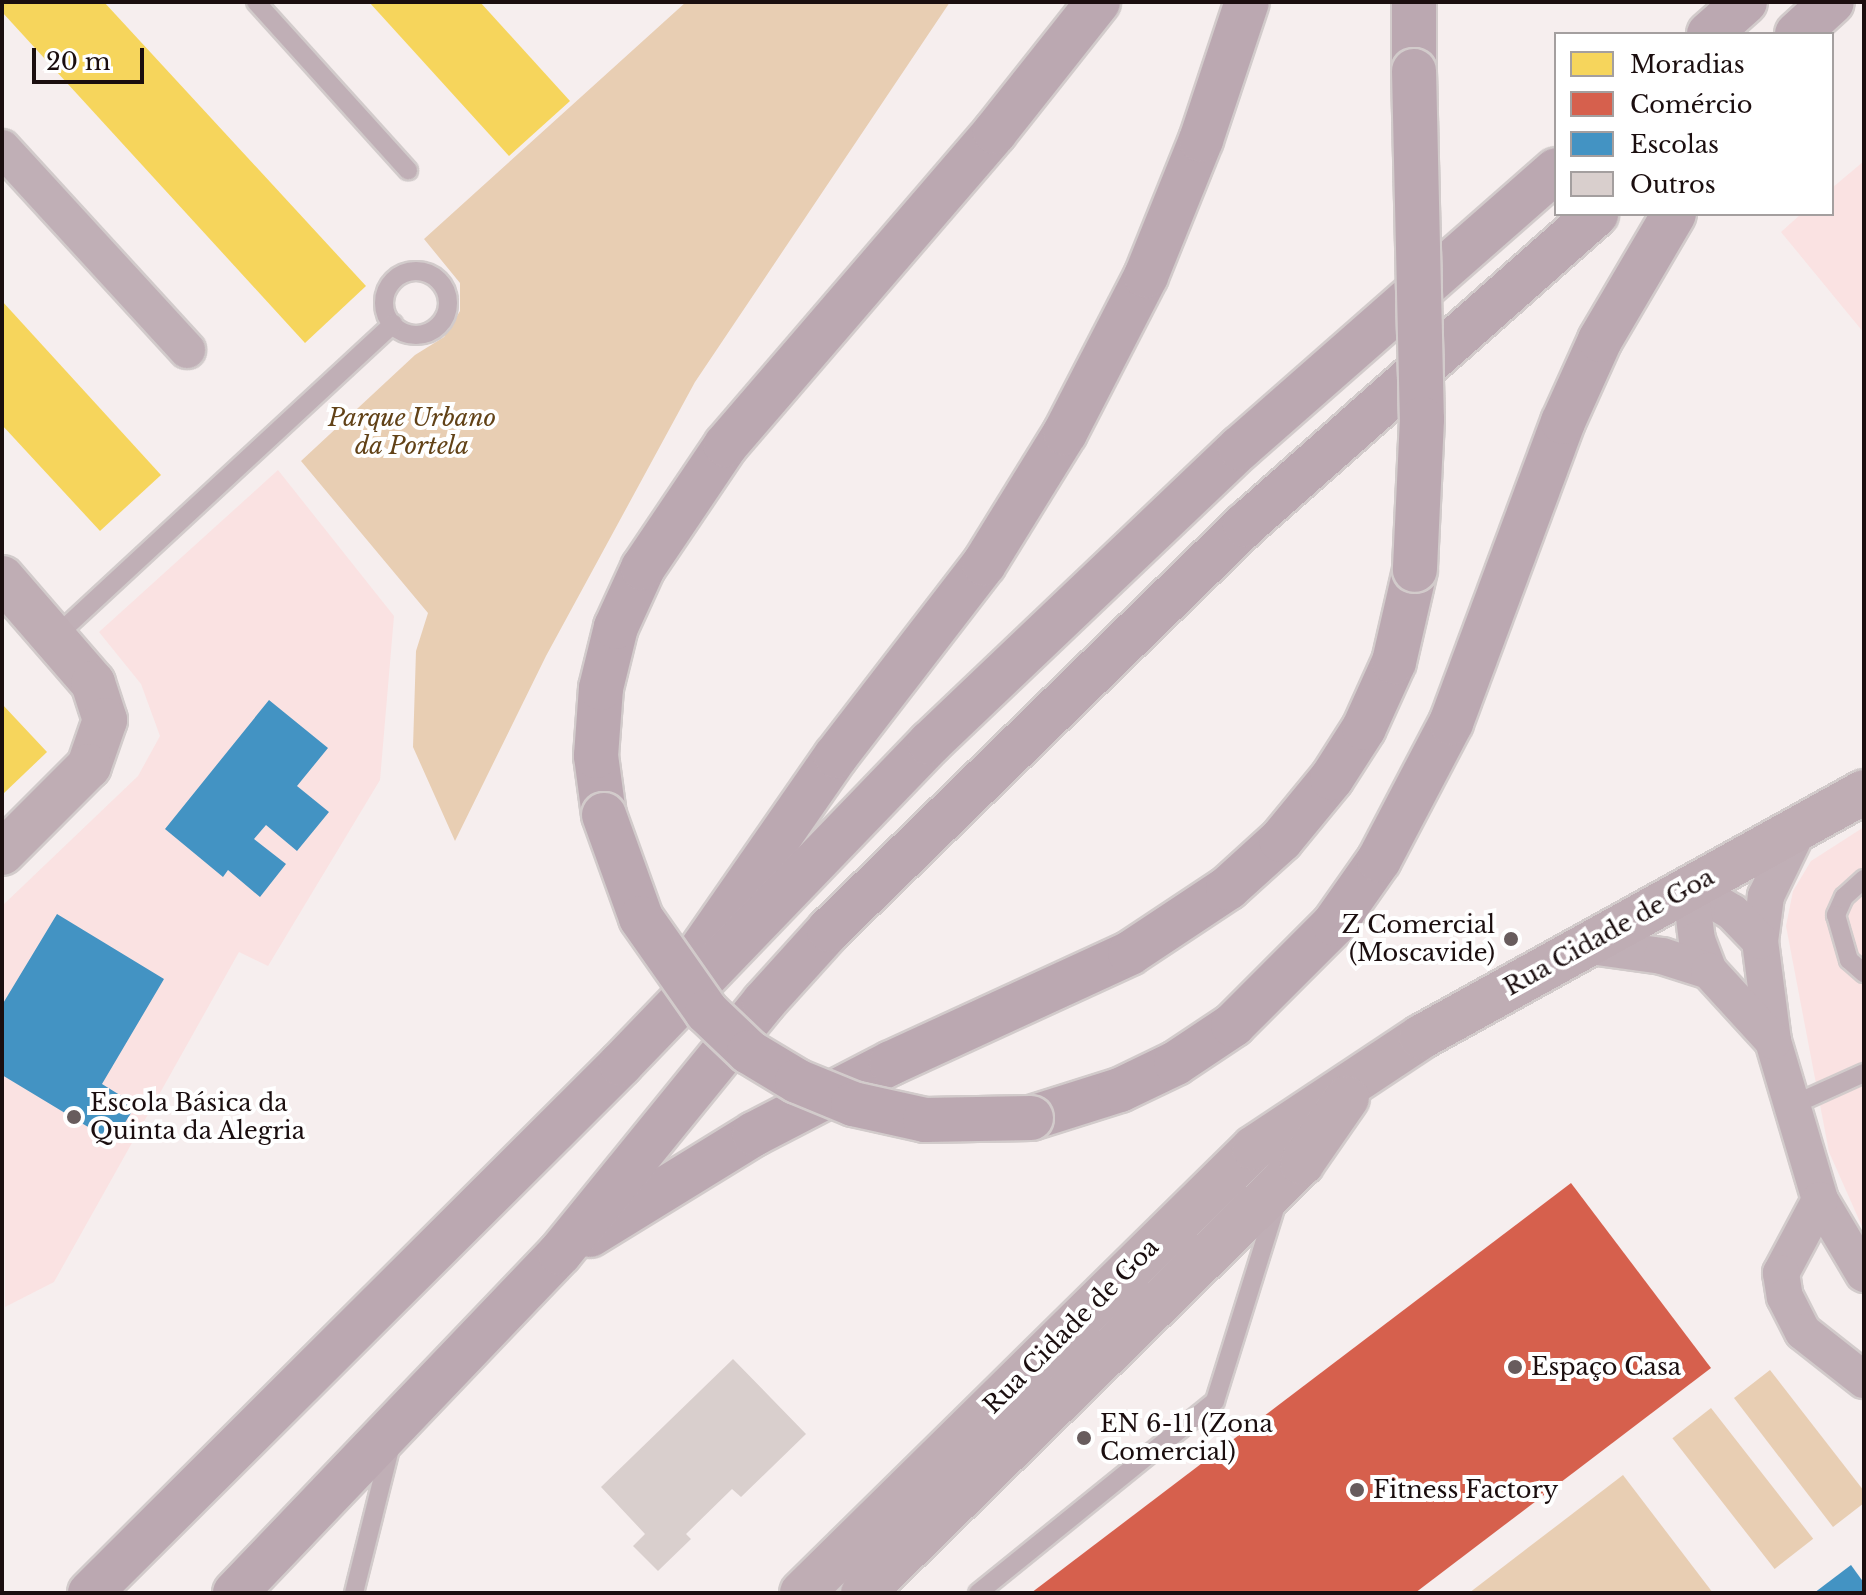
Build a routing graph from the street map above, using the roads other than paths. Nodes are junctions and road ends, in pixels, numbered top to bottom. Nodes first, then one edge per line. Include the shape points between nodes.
1 (256, 2) edge
2 (1098, 2) edge
3 (1247, 2) edge
4 (1414, 2) edge
5 (1745, 2) edge
6 (1711, 32) edge
7 (2, 148) edge
8 (408, 170) dead end
9 (1554, 172) edge
10 (1594, 216) edge
11 (1673, 216) edge
12 (393, 324) dead end
13 (187, 350) dead end
14 (2, 578) edge
15 (55, 637) junction
16 (1864, 792) edge
17 (1799, 828) junction
18 (2, 853) edge
19 (1864, 879) edge
20 (1690, 887) junction
21 (1760, 941) junction
22 (1583, 945) junction
23 (1709, 971) junction
24 (1864, 973) edge
25 (1773, 1041) junction
26 (621, 1064) junction
27 (1864, 1073) edge
28 (1359, 1081) junction
29 (1795, 1104) junction
30 (1282, 1181) junction
31 (1820, 1200) junction
32 (560, 1253) junction
33 (1864, 1274) edge
34 (1864, 1380) edge
35 (395, 1428) junction
36 (90, 1593) edge
37 (235, 1593) edge
38 (354, 1593) edge
39 (802, 1593) edge
40 (863, 1593) edge
41 (978, 1593) edge

1 - 8 lane
2 - 11 highway, bridge via 995,132 726,445 650,556 616,627 601,688 596,756 604,815 641,918 707,1012 749,1052 797,1081 853,1104 925,1120 1031,1118 1120,1090 1176,1063 1233,1025 1334,924 1379,860 1451,723 1552,450 1600,340
3 - 26 highway via 1201,140 1146,276 1058,445 984,564 836,756
4 - 32 highway, bridge via 1422,419 1415,570 1394,662 1364,728 1332,778 1228,888 1130,953 891,1063 754,1134
5 - 6 highway
7 - 13 street
9 - 26 highway via 1240,448 930,743
10 - 32 highway via 1245,525 829,930
12 - 15 lane
14 - 15 street
15 - 18 street via 93,683 104,711 103,735 89,766
16 - 17 street, Rua Cidade de Goa
17 - 20 street, Rua Cidade de Goa
17 - 21 street via 1766,896
19 - 24 lane via 1844,897 1836,915 1849,960
20 - 21 street via 1732,912
20 - 22 street, Rua Cidade de Goa
20 - 23 street via 1697,940
21 - 25 street
22 - 23 street via 1662,956
22 - 28 street, Rua Cidade de Goa via 1421,1037
23 - 25 street
25 - 29 street
26 - 36 highway
27 - 29 lane
28 - 30 street, Rua Cidade de Goa via 1302,1163
28 - 39 street, Rua Cidade de Goa via 1254,1148 1208,1190
29 - 31 street
30 - 40 street, Rua Cidade de Goa
30 - 41 lane via 1215,1401
31 - 33 street
31 - 34 street via 1781,1273 1785,1297 1803,1332
32 - 35 highway
35 - 37 highway
35 - 38 lane

